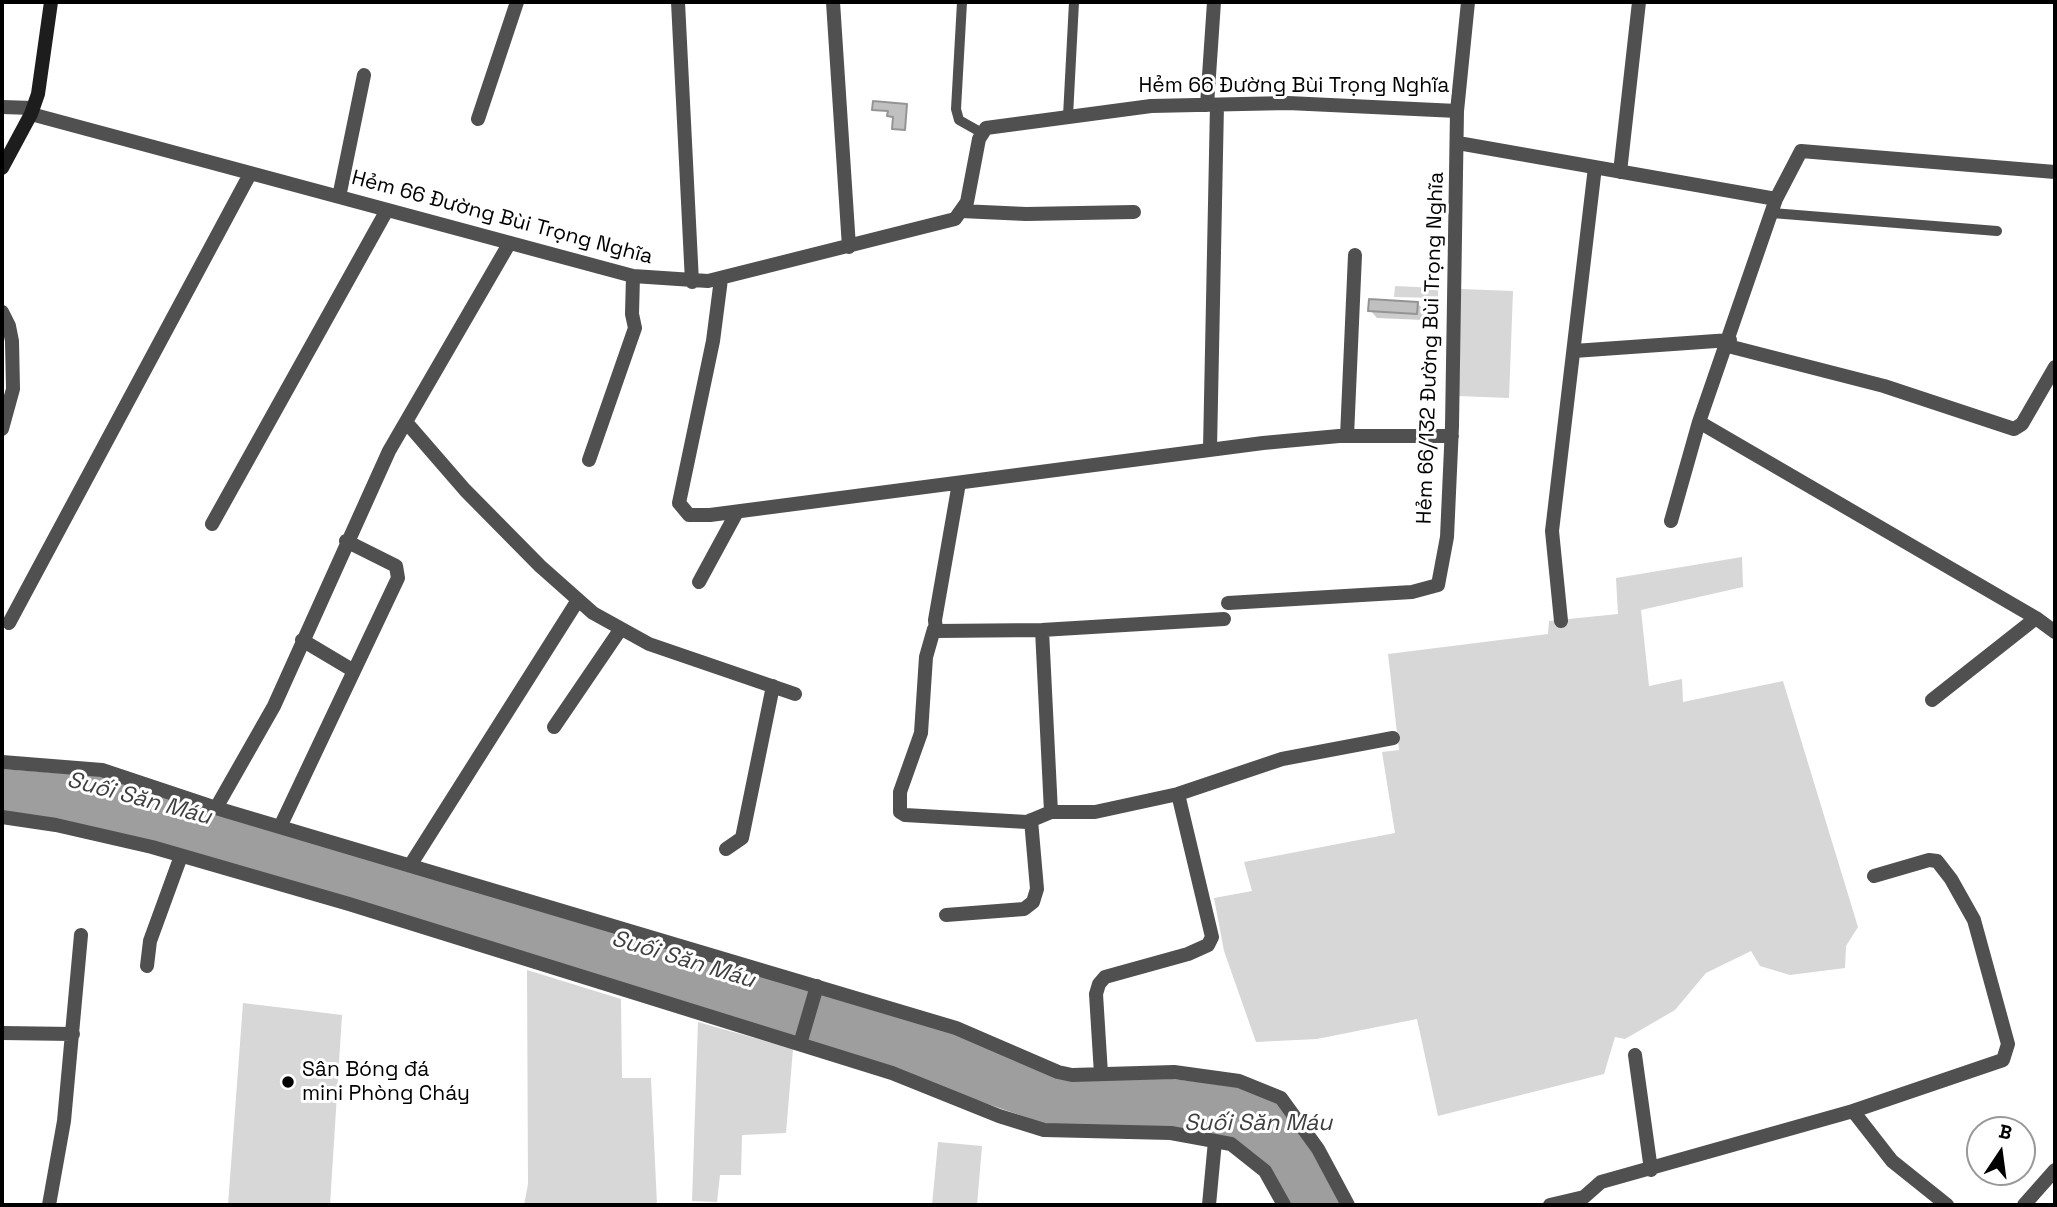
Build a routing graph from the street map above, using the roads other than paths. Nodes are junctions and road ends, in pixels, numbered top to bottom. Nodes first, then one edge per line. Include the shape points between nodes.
1 (51, 2) edge
2 (517, 2) edge
3 (678, 2) edge
4 (833, 2) edge
5 (962, 2) edge
6 (1074, 2) edge
7 (1214, 2) edge
8 (1468, 2) edge
9 (1639, 2) edge
10 (364, 75) dead end
11 (1212, 105) junction
12 (2, 107) edge
13 (32, 111) junction
14 (1457, 111) junction
15 (1068, 116) junction
16 (478, 119) dead end
17 (982, 133) junction
18 (1458, 143) junction
19 (1595, 167) junction
20 (2, 168) edge
21 (1620, 172) junction
22 (2055, 172) edge
23 (250, 174) junction
24 (339, 197) junction
25 (1774, 206) junction
26 (387, 210) junction
27 (961, 211) junction
28 (1134, 212) dead end
29 (1997, 231) dead end
30 (509, 244) junction
31 (849, 247) junction
32 (1355, 255) dead end
33 (634, 276) junction
34 (721, 279) junction
35 (692, 282) junction
36 (2, 312) edge
37 (1729, 343) junction
38 (1574, 352) junction
39 (2055, 367) edge
40 (406, 422) junction
41 (1699, 422) junction
42 (2, 429) edge
43 (1347, 436) junction
44 (1452, 436) junction
45 (1210, 449) junction
46 (589, 460) dead end
47 (959, 483) junction
48 (737, 512) junction
49 (1671, 521) dead end
50 (212, 524) dead end
51 (346, 541) junction
52 (699, 582) dead end
53 (578, 600) junction
54 (1228, 603) dead end
55 (2036, 618) junction
56 (1224, 619) dead end
57 (1561, 621) dead end
58 (9, 623) dead end
59 (934, 629) junction
60 (620, 630) junction
61 (1042, 630) junction
62 (2055, 632) edge
63 (302, 640) junction
64 (354, 671) junction
65 (773, 686) junction
66 (795, 694) dead end
67 (1932, 701) dead end
68 (554, 727) dead end
69 (1393, 738) dead end
70 (2, 762) edge
71 (1178, 793) junction
72 (216, 808) junction
73 (1051, 812) junction
74 (2, 817) edge
75 (1031, 820) junction
76 (281, 827) junction
77 (726, 849) dead end
78 (180, 856) junction
79 (411, 864) junction
80 (1874, 876) dead end
81 (946, 915) dead end
82 (81, 935) dead end
83 (147, 966) dead end
84 (817, 986) junction
85 (2, 1033) edge
86 (73, 1034) junction
87 (800, 1044) junction
88 (1635, 1055) dead end
89 (1101, 1074) junction
90 (1853, 1111) junction
91 (1214, 1141) junction
92 (1651, 1170) junction
93 (2055, 1170) edge
94 (48, 1205) edge
95 (1209, 1205) edge
96 (1284, 1205) edge
97 (1348, 1205) edge
98 (1550, 1205) edge
99 (1947, 1205) edge
100 (2024, 1205) edge

1 - 13 street via 42,78
2 - 16 street
3 - 35 street
4 - 31 street
5 - 17 lane via 956,109 959,120
6 - 15 lane
7 - 11 street
8 - 14 street, Hẻm 66 Đường Bùi Trọng Nghĩa
9 - 21 street
10 - 24 street
11 - 14 street, Hẻm 66 Đường Bùi Trọng Nghĩa via 1288,103
11 - 15 street, Hẻm 66 Đường Bùi Trọng Nghĩa via 1151,106
11 - 45 street
12 - 13 street, Hẻm 66 Đường Bùi Trọng Nghĩa
13 - 20 street
13 - 23 street, Hẻm 66 Đường Bùi Trọng Nghĩa
14 - 18 street, Hẻm 66/132 Đường Bùi Trọng Nghĩa
15 - 17 street, Hẻm 66 Đường Bùi Trọng Nghĩa via 986,128
17 - 27 street
18 - 19 street
18 - 44 street, Hẻm 66/132 Đường Bùi Trọng Nghĩa
19 - 21 street
19 - 38 street
21 - 25 street
22 - 25 street via 1804,151
23 - 24 street, Hẻm 66 Đường Bùi Trọng Nghĩa
23 - 58 street
24 - 26 street, Hẻm 66 Đường Bùi Trọng Nghĩa
25 - 29 lane
25 - 37 street
26 - 30 street, Hẻm 66 Đường Bùi Trọng Nghĩa
26 - 50 street
27 - 28 street
27 - 31 street, Hẻm 66 Đường Bùi Trọng Nghĩa via 947,224
30 - 33 street, Hẻm 66 Đường Bùi Trọng Nghĩa
30 - 40 street
31 - 34 street, Hẻm 66 Đường Bùi Trọng Nghĩa
32 - 43 street
33 - 35 street, Hẻm 66 Đường Bùi Trọng Nghĩa
33 - 46 street via 635,328
34 - 35 street, Hẻm 66 Đường Bùi Trọng Nghĩa
34 - 48 street via 713,341 679,503 689,514
36 - 42 street via 12,341 13,389
37 - 38 street
37 - 39 street via 1884,386 2014,429 2022,424
37 - 41 street
38 - 57 street via 1552,531
40 - 51 street
40 - 53 street via 466,490
41 - 49 street
41 - 55 street
43 - 44 street
43 - 45 street
44 - 54 street, Hẻm 66/132 Đường Bùi Trọng Nghĩa via 1447,537 1437,585 1412,592
45 - 47 street
47 - 48 street
47 - 59 street
48 - 52 street
51 - 63 street
51 - 64 street via 396,566 399,572
53 - 60 street
53 - 79 street
55 - 62 street
55 - 67 street
56 - 61 street
59 - 61 street
59 - 75 street via 926,657 920,733 900,792 900,811 965,820
60 - 65 street via 649,645
60 - 68 street
61 - 73 street
63 - 64 street
63 - 72 street via 274,706
64 - 76 street
65 - 66 street
65 - 77 street via 742,838
69 - 71 street via 1282,759
70 - 72 street via 102,770
71 - 73 street via 1095,812
71 - 89 street via 1212,937 1208,945 1188,954 1105,977 1099,984
72 - 76 street
73 - 75 street
74 - 78 street via 56,825
75 - 81 street via 1037,890 1033,902 1024,909
76 - 79 street
78 - 83 street via 150,941
78 - 87 street
79 - 84 street
80 - 90 street via 1937,861 1975,920 2008,1044 2003,1060
82 - 86 street
84 - 87 street
84 - 89 street via 956,1028 1058,1072
85 - 86 street
86 - 94 street via 63,1132
87 - 91 street via 1044,1130 1171,1133
88 - 92 street
89 - 97 street via 1174,1072 1239,1081 1281,1098 1318,1149
90 - 92 street
90 - 99 street via 1892,1161
91 - 95 street
91 - 96 street via 1231,1144 1265,1171
92 - 98 street via 1601,1182 1584,1198
93 - 100 street

